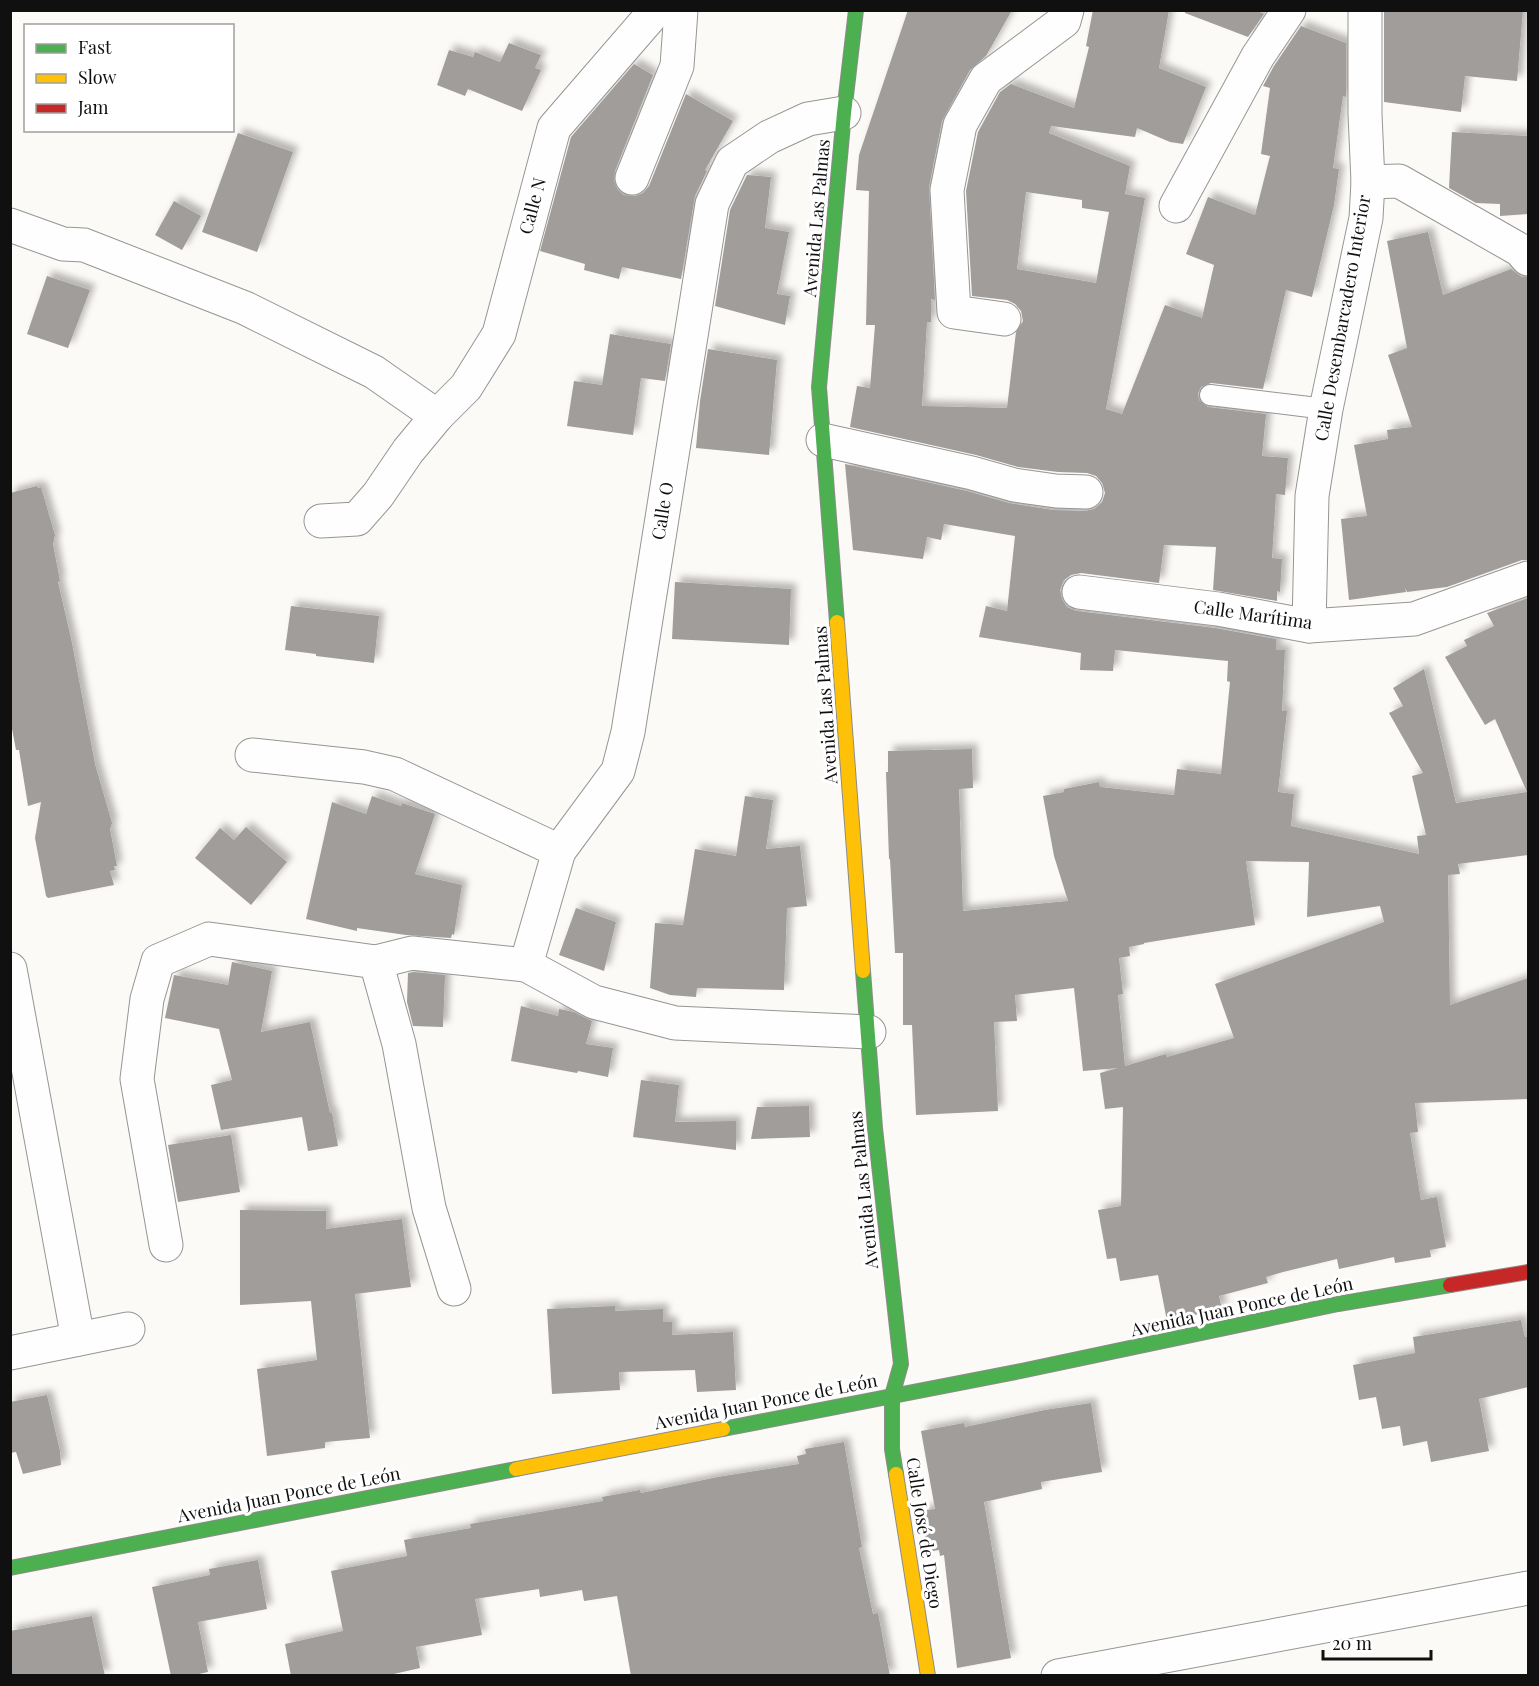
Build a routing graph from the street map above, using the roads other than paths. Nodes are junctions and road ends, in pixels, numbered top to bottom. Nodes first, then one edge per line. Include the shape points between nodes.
1 (656, 10) edge
2 (681, 10) edge
3 (856, 10) edge
4 (1066, 10) edge
5 (1289, 10) edge
6 (1365, 10) edge
7 (844, 113) junction
8 (632, 178) dead end
9 (1368, 182) junction
10 (1176, 206) dead end
11 (10, 225) edge
12 (1528, 259) edge
13 (1004, 319) dead end
14 (1210, 394) dead end
15 (1326, 409) junction
16 (436, 416) junction
17 (824, 440) junction
18 (1086, 492) dead end
19 (321, 521) dead end
20 (1528, 578) edge
21 (1079, 592) dead end
22 (1309, 626) junction
23 (252, 755) dead end
24 (559, 851) junction
25 (376, 962) junction
26 (526, 965) junction
27 (10, 969) edge
28 (869, 1032) junction
29 (19, 1061) edge
30 (166, 1245) dead end
31 (1528, 1272) edge
32 (454, 1289) dead end
33 (128, 1329) dead end
34 (78, 1339) junction
35 (10, 1353) edge
36 (892, 1396) junction
37 (10, 1568) edge
38 (1528, 1588) edge
39 (928, 1676) edge
40 (1058, 1676) edge

1 - 16 street, Calle N via 554,128 499,334 466,387
2 - 8 street via 677,66
3 - 7 street, Avenida Las Palmas
4 - 13 street via 1064,21 986,79 960,125 947,190 954,312
5 - 10 street via 1258,56
6 - 9 street, Calle Desembarcadero Interior
7 - 17 street, Avenida Las Palmas via 819,387
7 - 24 street, Calle O via 808,119 769,137 732,162 712,204 628,732 618,771
9 - 12 street via 1399,181 1520,250
9 - 15 street, Calle Desembarcadero Interior via 1366,218
11 - 16 street via 63,244 84,245 245,308 374,372
14 - 15 lane
15 - 22 street, Calle Desembarcadero Interior via 1312,496
16 - 19 street, Calle N via 357,519
17 - 18 street via 1014,485
17 - 28 street, Avenida Las Palmas
20 - 22 street, Calle Marítima via 1414,619
21 - 22 street, Calle Marítima via 1218,609
23 - 24 street via 395,774
24 - 26 street, Calle O
25 - 26 street via 412,952
25 - 30 street via 209,939 158,961 147,999 137,1079
25 - 32 street via 399,1044 429,1208
26 - 28 street via 594,1002 675,1023
27 - 29 street
28 - 36 street, Avenida Las Palmas via 900,1364
29 - 34 street
31 - 36 street, Avenida Juan Ponce de León via 1338,1304
33 - 34 street
34 - 35 street
36 - 37 street, Avenida Juan Ponce de León
36 - 39 street, Calle José de Diego via 892,1449
38 - 40 street

